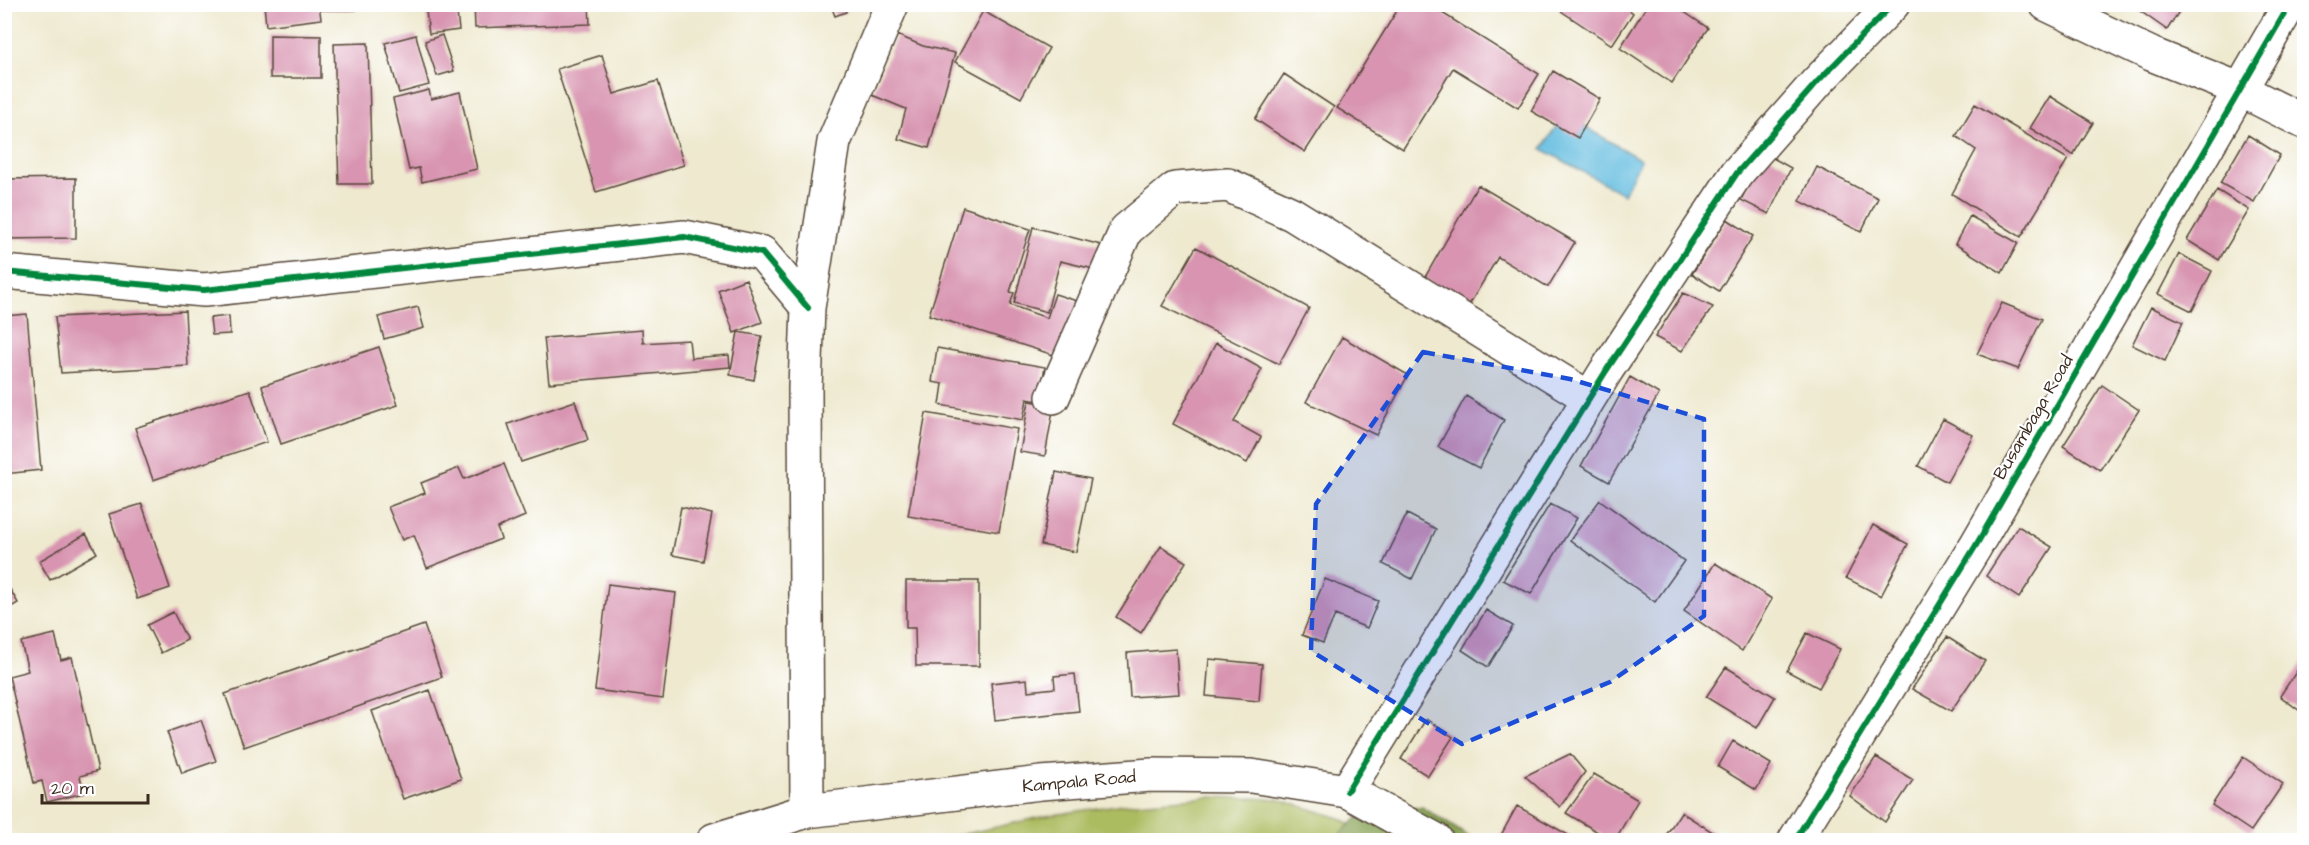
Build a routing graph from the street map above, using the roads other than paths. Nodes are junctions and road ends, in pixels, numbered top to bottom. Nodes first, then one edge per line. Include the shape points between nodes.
1 (892, 4) edge
2 (1893, 4) edge
3 (2046, 4) edge
4 (2290, 4) edge
5 (2239, 89) junction
6 (2304, 122) edge
7 (4, 272) edge
8 (808, 308) junction
9 (1053, 397) dead end
10 (1589, 398) junction
11 (1347, 791) junction
12 (807, 811) junction
13 (714, 840) edge
14 (1436, 840) edge
15 (1795, 840) edge

1 - 8 street via 834,142
2 - 10 street via 1737,173
3 - 5 street via 2151,54
4 - 5 street, Busambaga Road
5 - 6 street
5 - 15 street, Busambaga Road via 1975,546
7 - 8 street via 204,290 684,237 762,253
8 - 12 street
9 - 10 street via 1126,230 1175,189 1228,185 1292,214
10 - 11 street
11 - 12 street, Kampala Road via 1251,776 1151,775 1041,783
11 - 14 street, Kampala Road
12 - 13 street, Kampala Road

